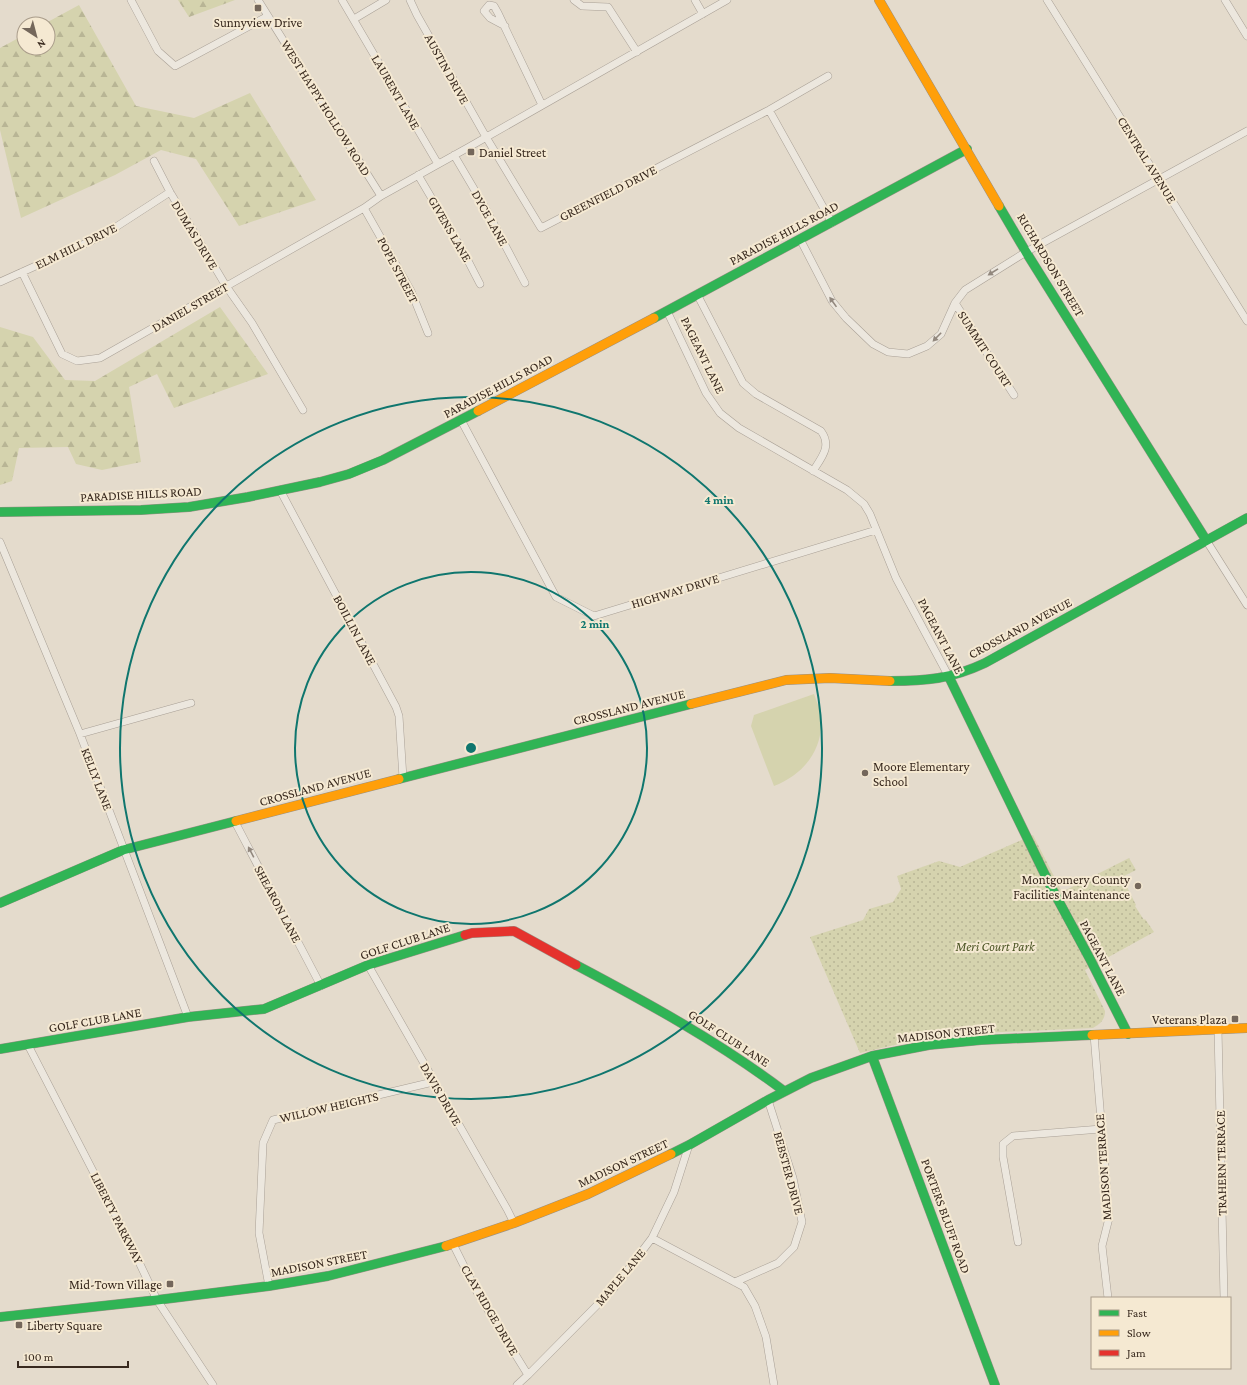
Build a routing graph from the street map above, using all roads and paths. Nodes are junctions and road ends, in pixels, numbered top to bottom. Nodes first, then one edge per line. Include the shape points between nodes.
1 (131, 0) edge
2 (258, 0) edge
3 (342, 0) edge
4 (386, 0) edge
5 (410, 0) edge
6 (574, 0) edge
7 (695, 0) edge
8 (727, 0) edge
9 (879, 0) edge
10 (1047, 0) edge
11 (1225, 0) edge
12 (703, 14) junction
13 (268, 16) junction
14 (354, 19) junction
15 (505, 26) dead end
16 (1247, 36) edge
17 (637, 52) junction
18 (828, 76) dead end
19 (542, 106) junction
20 (769, 110) junction
21 (1247, 131) edge
22 (486, 138) junction
23 (967, 149) junction
24 (454, 155) junction
25 (154, 160) dead end
26 (438, 164) junction
27 (418, 175) junction
28 (1159, 180) junction
29 (170, 192) junction
30 (381, 196) junction
31 (364, 208) junction
32 (832, 223) junction
33 (800, 239) junction
34 (1026, 252) junction
35 (22, 272) junction
36 (0, 282) edge
37 (525, 283) dead end
38 (480, 284) dead end
39 (226, 286) junction
40 (697, 294) junction
41 (955, 303) junction
42 (667, 311) junction
43 (1247, 320) edge
44 (428, 333) dead end
45 (1014, 395) dead end
46 (303, 410) dead end
47 (461, 420) junction
48 (813, 471) junction
49 (280, 490) junction
50 (0, 512) edge
51 (1247, 518) edge
52 (876, 530) junction
53 (1206, 540) junction
54 (0, 542) edge
55 (1247, 605) edge
56 (948, 677) junction
57 (192, 703) dead end
58 (80, 734) junction
59 (403, 778) junction
60 (235, 822) junction
61 (123, 850) junction
62 (0, 903) edge
63 (368, 965) junction
64 (321, 986) junction
65 (188, 1017) junction
66 (1247, 1028) edge
67 (1218, 1029) junction
68 (1128, 1034) junction
69 (1094, 1035) junction
70 (28, 1045) junction
71 (0, 1049) edge
72 (872, 1056) junction
73 (434, 1082) junction
74 (784, 1091) junction
75 (768, 1100) junction
76 (1101, 1129) junction
77 (689, 1146) junction
78 (514, 1223) junction
79 (652, 1238) junction
80 (1018, 1242) dead end
81 (453, 1244) junction
82 (735, 1282) junction
83 (269, 1286) junction
84 (1108, 1297) edge
85 (1224, 1297) edge
86 (156, 1300) junction
87 (0, 1317) edge
88 (528, 1375) junction
89 (213, 1385) edge
90 (516, 1385) edge
91 (774, 1385) edge
92 (995, 1385) edge

1 - 13 street via 158,51 175,66
2 - 13 street, WEST HAPPY HOLLOW ROAD
3 - 14 street, LAURENT LANE
4 - 14 street
5 - 22 street, AUSTIN DRIVE
6 - 17 street via 582,6 608,7
7 - 12 street
8 - 12 street, DANIEL STREET
9 - 23 main road, RICHARDSON STREET
10 - 28 street, CENTRAL AVENUE
11 - 16 street
12 - 17 street, DANIEL STREET
13 - 30 street, WEST HAPPY HOLLOW ROAD
14 - 26 street, LAURENT LANE
15 - 19 street
17 - 19 street, DANIEL STREET
18 - 20 street, GREENFIELD DRIVE
19 - 22 street, DANIEL STREET
20 - 22 street, GREENFIELD DRIVE via 542,228
20 - 32 street
21 - 28 street
22 - 24 street, DANIEL STREET
23 - 32 main road, PARADISE HILLS ROAD
23 - 34 main road, RICHARDSON STREET
24 - 26 street, DANIEL STREET
24 - 37 street, DYCE LANE
25 - 29 street, DUMAS DRIVE
26 - 27 street, DANIEL STREET
27 - 30 street, DANIEL STREET
27 - 38 street, GIVENS LANE
28 - 34 street
28 - 43 street, CENTRAL AVENUE
29 - 35 street, ELM HILL DRIVE via 102,236
29 - 39 street, DUMAS DRIVE
30 - 31 street, DANIEL STREET
31 - 39 street, DANIEL STREET
31 - 44 street, POPE STREET via 411,291
32 - 33 main road, PARADISE HILLS ROAD
33 - 40 main road, PARADISE HILLS ROAD
41 -> 33 street via 941,334 927,346 908,354 888,352 872,344 832,301
34 -> 41 street via 965,290
34 - 53 main road, RICHARDSON STREET
35 - 36 street, ELM HILL DRIVE
35 - 39 street, DANIEL STREET via 62,354 77,361 100,358
39 - 46 street, DUMAS DRIVE via 252,323
40 - 42 main road, PARADISE HILLS ROAD
40 - 48 street via 743,383 756,394 821,431 825,437 825,449
41 - 45 street, SUMMIT COURT
42 - 47 main road, PARADISE HILLS ROAD
42 - 48 street, PAGEANT LANE via 706,393 720,413 739,428
47 - 49 main road, PARADISE HILLS ROAD via 383,460 349,474
47 - 52 street, HIGHWAY DRIVE via 556,597 594,616
48 - 52 street, PAGEANT LANE via 861,500
49 - 50 main road, PARADISE HILLS ROAD via 215,503 171,508
49 - 59 street, BOILLIN LANE via 396,707 399,716
51 - 53 main road, CROSSLAND AVENUE
52 - 56 street, PAGEANT LANE via 896,578
53 - 55 street
53 - 56 main road, CROSSLAND AVENUE via 990,660
54 - 58 street, KELLY LANE
56 - 59 main road, CROSSLAND AVENUE via 913,681 790,679
56 - 68 main road, PAGEANT LANE via 1050,885
57 - 58 street
58 - 61 street, KELLY LANE
59 - 60 main road, CROSSLAND AVENUE
60 - 61 main road, CROSSLAND AVENUE
64 -> 60 street, SHEARON LANE
61 - 62 main road, CROSSLAND AVENUE
61 - 65 street, KELLY LANE
63 - 64 main road, GOLF CLUB LANE
63 - 73 street, DAVIS DRIVE
63 - 74 main road, GOLF CLUB LANE via 472,933 514,931 654,1006 751,1066
64 - 65 main road, GOLF CLUB LANE via 264,1010
65 - 70 main road, GOLF CLUB LANE
66 - 67 main road, MADISON STREET
67 - 68 main road, MADISON STREET
67 - 85 street, TRAHERN TERRACE
68 - 69 main road, MADISON STREET
69 - 72 main road, MADISON STREET via 954,1042
69 - 76 street, MADISON TERRACE
70 - 71 main road, GOLF CLUB LANE
70 - 86 street, LIBERTY PARKWAY via 129,1241
72 - 74 main road, MADISON STREET via 816,1076
72 - 92 main road, PORTERS BLUFF ROAD
73 - 78 street, DAVIS DRIVE
73 - 83 street, WILLOW HEIGHTS via 273,1120 263,1143 259,1233
74 - 75 main road, MADISON STREET
75 - 77 main road, MADISON STREET
75 - 82 street, BEBSTER DRIVE via 793,1178 802,1222 794,1247 778,1263
76 - 80 street via 1013,1136 1003,1144
76 - 84 street, MADISON TERRACE via 1109,1218 1102,1246
77 - 78 main road, MADISON STREET via 588,1194
77 - 79 street, MAPLE LANE via 674,1192
78 - 81 main road, MADISON STREET
79 - 82 street
79 - 88 street, MAPLE LANE via 614,1288
81 - 83 main road, MADISON STREET via 365,1268
81 - 88 street, CLAY RIDGE DRIVE via 478,1294
82 - 91 street via 744,1287 755,1306 766,1336
83 - 86 main road, MADISON STREET
86 - 87 main road, MADISON STREET
86 - 89 street, LIBERTY PARKWAY
88 - 90 street, MAPLE LANE

